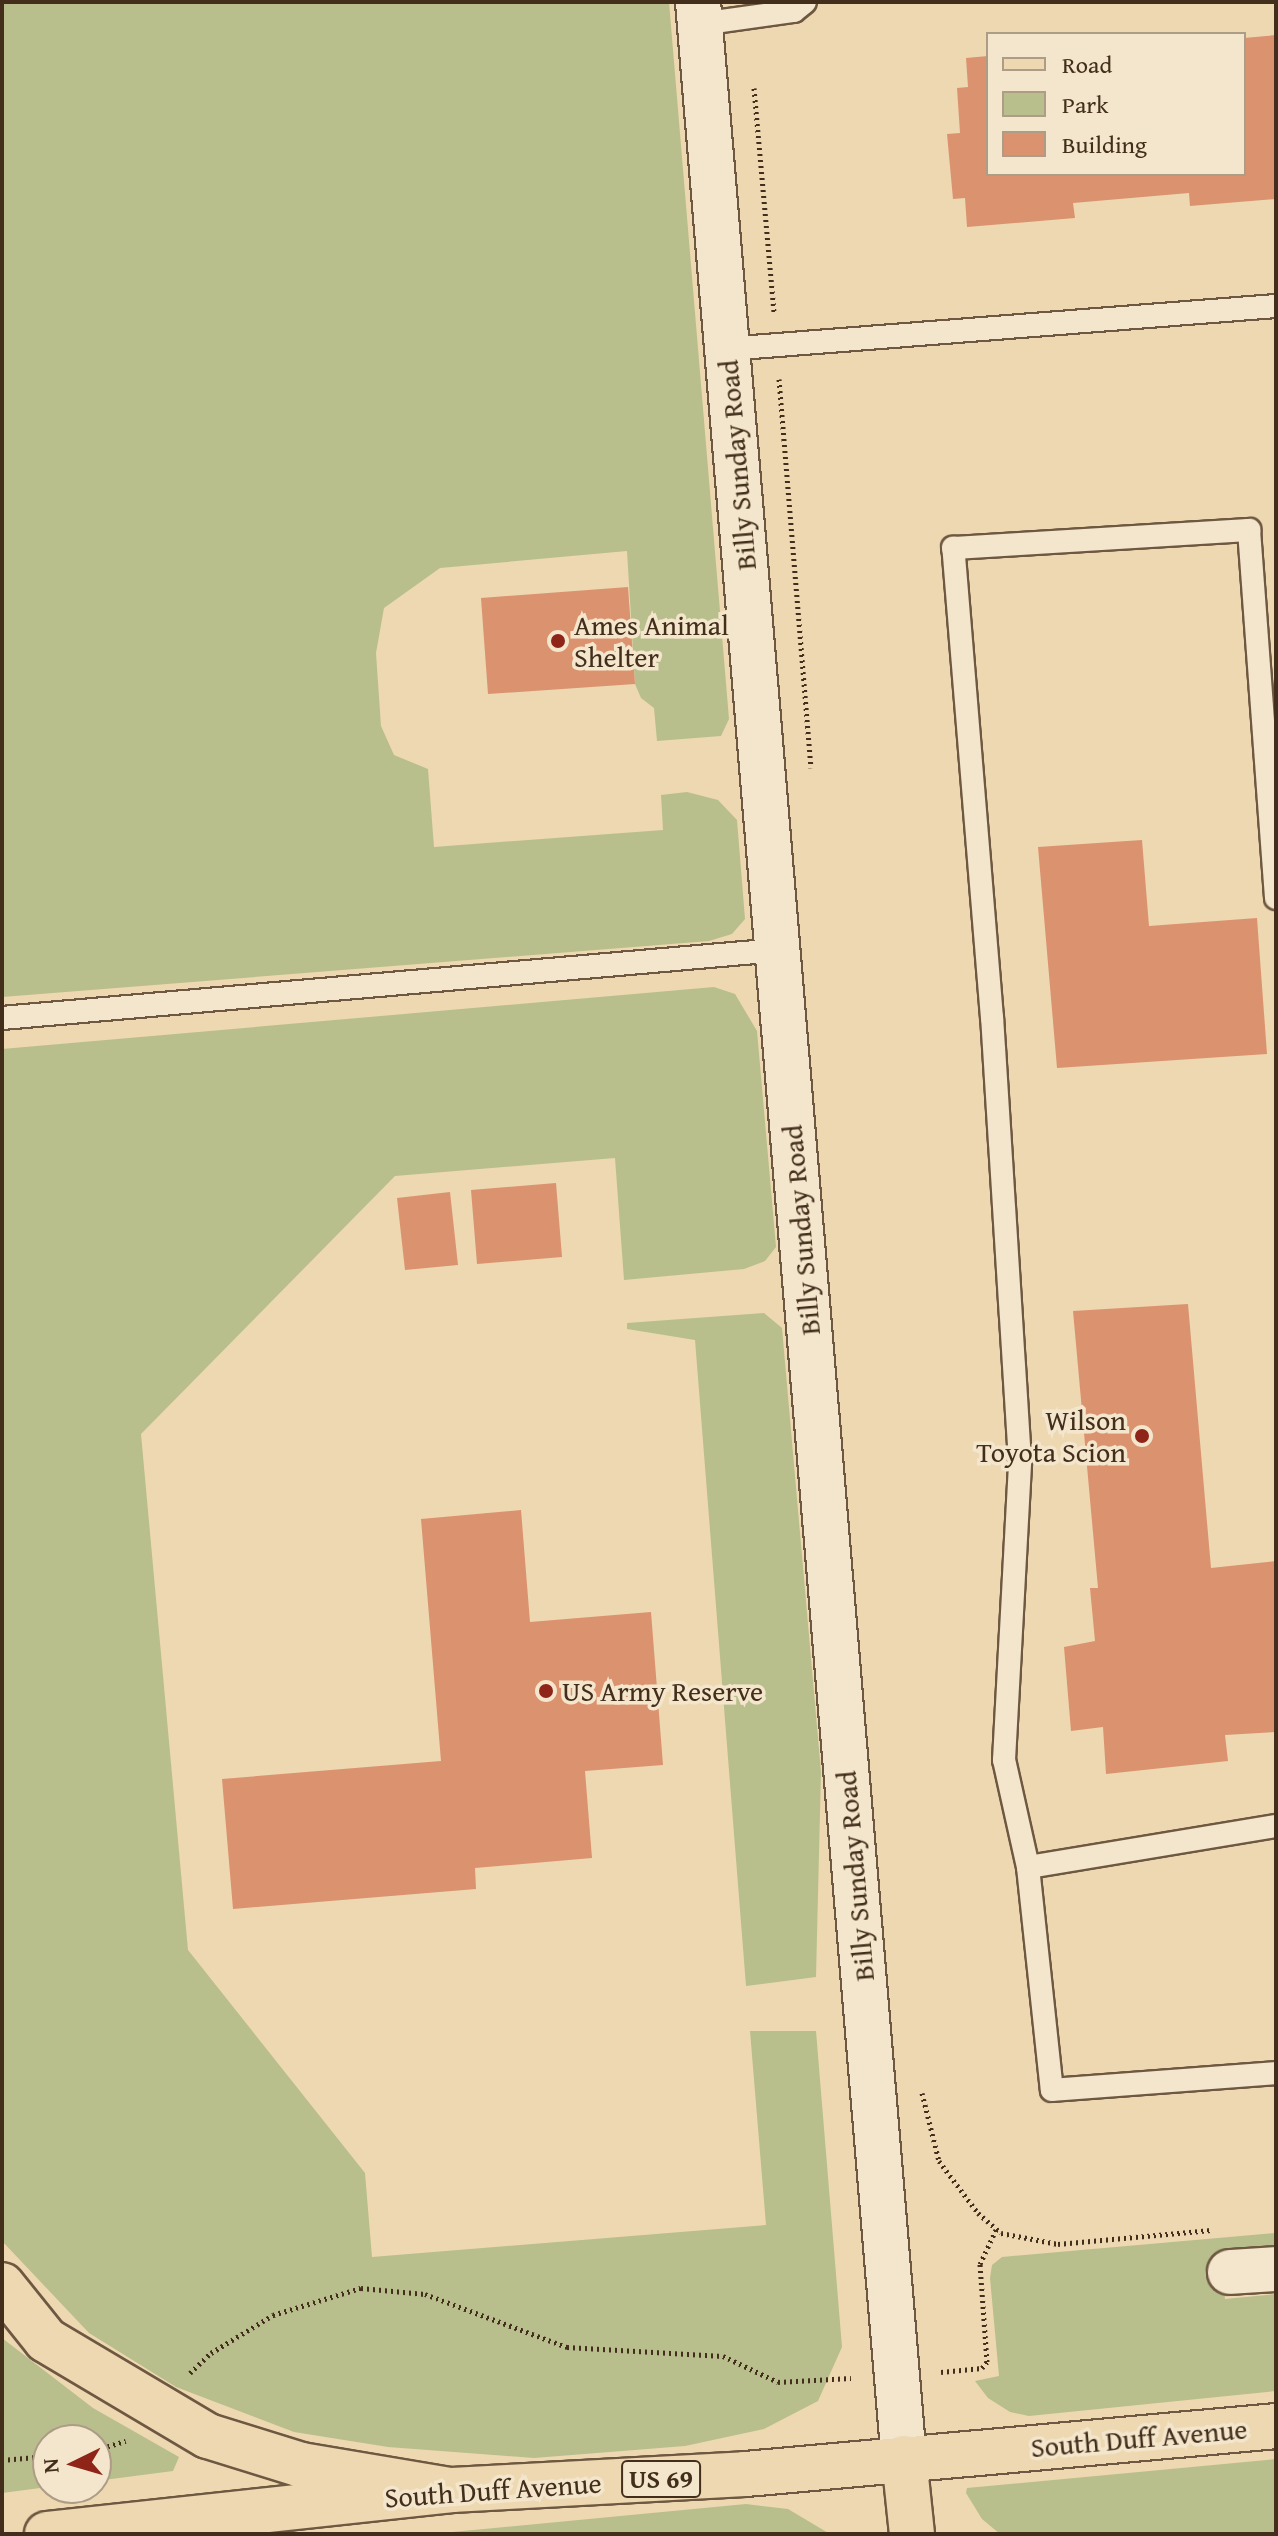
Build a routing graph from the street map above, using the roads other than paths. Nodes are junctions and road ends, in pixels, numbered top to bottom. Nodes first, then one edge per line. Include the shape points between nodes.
1 (805, 2) edge
2 (699, 13) edge
3 (1276, 306) edge
4 (727, 349) junction
5 (1276, 898) edge
6 (777, 950) junction
7 (2, 1018) edge
8 (1276, 1826) edge
9 (1028, 1867) junction
10 (1276, 2073) edge
11 (1276, 2269) edge
12 (1230, 2272) dead end
13 (2, 2285) edge
14 (1276, 2426) edge
15 (904, 2458) junction
16 (451, 2490) junction
17 (47, 2534) edge
18 (912, 2534) edge

1 - 2 lane via 794,11 748,17
2 - 4 street, Billy Sunday Road
3 - 4 lane
4 - 6 street, Billy Sunday Road
5 - 9 lane via 1249,530 953,548 992,1018 1020,1461 1004,1760
6 - 7 lane
6 - 15 street, Billy Sunday Road
8 - 9 lane
9 - 10 lane via 1052,2090
11 - 12 street
13 - 16 main road via 46,2340 156,2410 208,2436 301,2465
14 - 15 main road, South Duff Avenue / US 69
15 - 16 main road, South Duff Avenue / US 69 via 746,2474
15 - 18 main road
16 - 17 main road, South Duff Avenue / US 69

